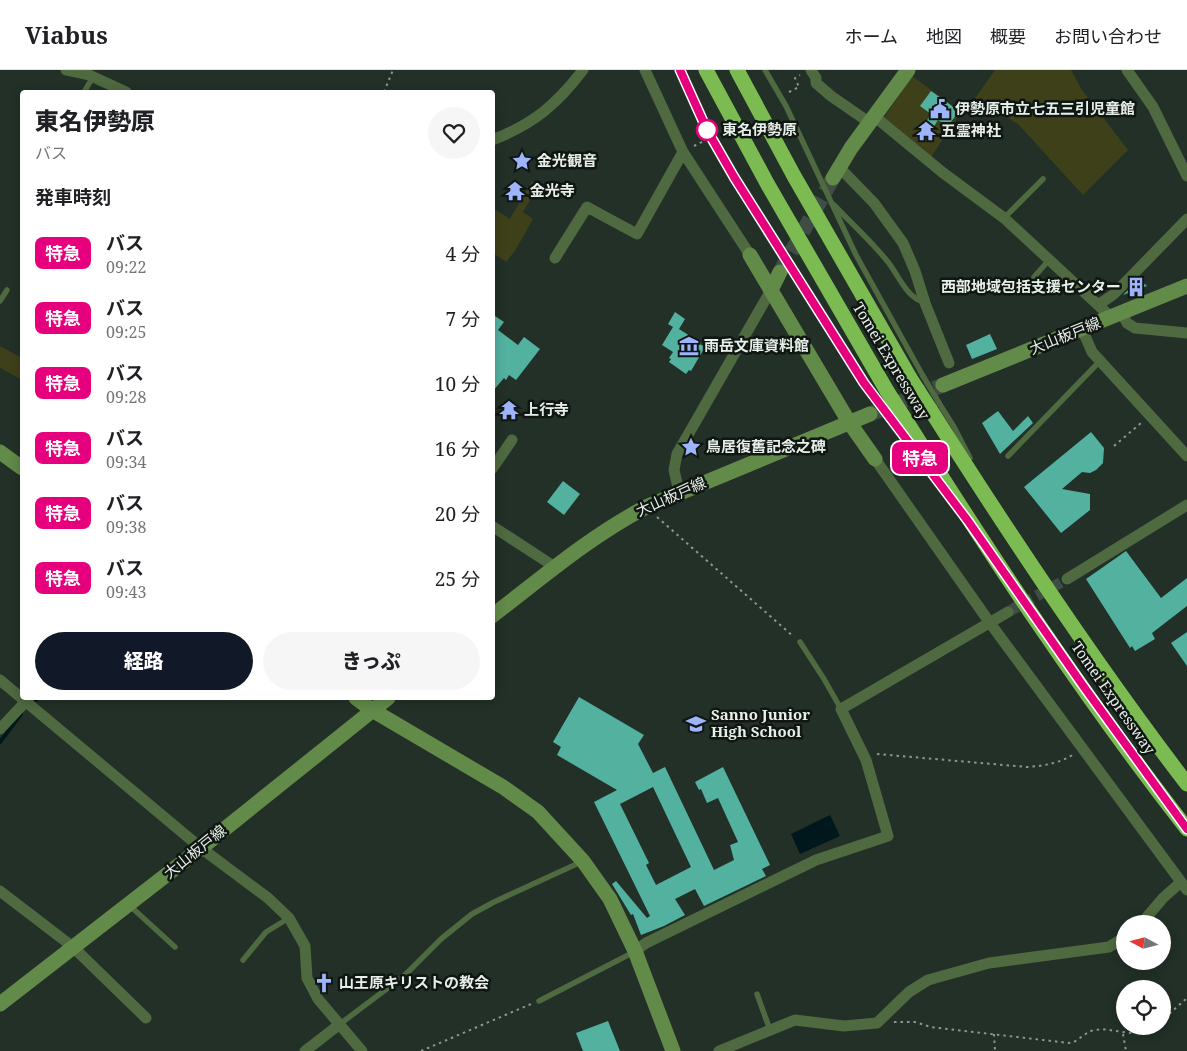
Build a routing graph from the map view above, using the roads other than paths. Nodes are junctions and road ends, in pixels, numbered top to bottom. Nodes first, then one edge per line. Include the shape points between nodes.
1 (66, 70) edge
2 (583, 70) edge
3 (646, 70) edge
4 (680, 70) edge
5 (706, 70) edge
6 (736, 70) edge
7 (765, 70) edge
8 (908, 70) edge
9 (1127, 70) edge
10 (806, 72) edge
11 (94, 77) junction
12 (85, 90) edge
13 (122, 90) edge
14 (872, 120) junction
15 (495, 139) edge
16 (688, 149) junction
17 (836, 172) joint
18 (1187, 176) edge
19 (1042, 179) dead end
20 (829, 200) junction
21 (1004, 218) junction
22 (1187, 219) edge
23 (750, 255) joint
24 (555, 258) dead end
25 (1050, 259) junction
26 (780, 272) tunnel mouth
27 (1034, 277) dead end
28 (1187, 286) edge
29 (7, 290) dead end
30 (771, 290) junction
31 (0, 301) edge
32 (924, 303) junction
33 (1098, 305) junction
34 (1116, 315) junction
35 (1082, 329) junction
36 (1187, 333) edge
37 (1100, 361) junction
38 (949, 363) dead end
39 (917, 377) junction
40 (943, 385) tunnel mouth
41 (881, 394) junction
42 (870, 414) tunnel mouth
43 (849, 422) junction
44 (512, 440) dead end
45 (0, 452) edge
46 (1008, 456) dead end
47 (1187, 456) edge
48 (875, 459) joint
49 (495, 465) edge
50 (20, 467) edge
51 (679, 492) junction
52 (1187, 505) edge
53 (495, 528) edge
54 (555, 567) junction
55 (1067, 578) tunnel mouth
56 (1008, 612) tunnel mouth
57 (495, 614) edge
58 (990, 623) junction
59 (800, 642) road end
60 (0, 680) edge
61 (20, 694) edge
62 (26, 700) edge
63 (28, 700) edge
64 (359, 700) edge
65 (385, 700) edge
66 (841, 709) junction
67 (372, 710) junction
68 (0, 729) edge
69 (1187, 784) edge
70 (1187, 829) edge
71 (201, 848) junction
72 (583, 861) junction
73 (1184, 886) edge
74 (0, 891) edge
75 (129, 904) junction
76 (1149, 915) edge
77 (289, 918) junction
78 (1116, 943) edge
79 (73, 947) junction
80 (175, 947) dead end
81 (635, 951) junction
82 (243, 960) dead end
83 (757, 994) dead end
84 (538, 1001) road end
85 (0, 1004) edge
86 (146, 1018) dead end
87 (340, 1024) junction
88 (770, 1030) junction
89 (305, 1051) edge
90 (362, 1051) edge
91 (673, 1051) edge
92 (719, 1051) edge

1 - 11 street
2 - 15 street via 565,94 538,117
3 - 16 street
4 - 41 lane via 707,130 803,289
5 - 41 highway, Tomei Expressway
6 - 39 highway, Tomei Expressway via 812,210
7 - 20 lane via 786,106
8 - 14 main road
9 - 18 street via 1153,107
10 - 14 street via 816,78 816,83 831,96
11 - 12 lane
11 - 13 street
14 - 17 main road
14 - 21 street
16 - 23 street
16 - 24 street via 637,234 586,207
17 - 32 street via 874,204 898,236 915,271
19 - 21 lane
20 - 32 lane via 888,262 912,295
20 - 39 lane
21 - 25 street
22 - 33 street via 1114,294
23 - 30 main road
25 - 27 lane
25 - 33 street
26 - 30 main road
28 - 34 main road, 大山板戸線
29 - 31 lane
30 - 43 main road
30 - 51 street via 677,454 674,470
32 - 38 street
33 - 34 street
34 - 35 main road, 大山板戸線
34 - 36 street via 1135,328
35 - 37 street via 1092,352
35 - 40 main road, 大山板戸線
37 - 46 lane
37 - 47 street
39 - 69 highway, Tomei Expressway, bridge via 997,514
41 - 70 highway, Tomei Expressway, bridge via 1084,687
42 - 43 main road, 大山板戸線
43 - 48 main road
43 - 51 main road, 大山板戸線
44 - 49 street
45 - 50 main road
48 - 58 street
51 - 54 main road, 大山板戸線 via 613,524
52 - 55 street
53 - 54 street
54 - 57 main road, 大山板戸線
56 - 58 street
58 - 66 street
58 - 73 street
59 - 66 lane
60 - 61 street
62 - 68 street
63 - 71 street
64 - 67 main road
65 - 67 main road, 大山板戸線
66 - 81 street via 866,760 888,836 816,860
67 - 71 main road, 大山板戸線
67 - 72 main road via 503,787 538,812
71 - 75 main road, 大山板戸線
71 - 77 street via 268,898
72 - 81 main road via 610,899
72 - 87 lane via 472,914 405,975
73 - 76 street via 1163,898
74 - 79 street
75 - 79 main road, 大山板戸線
75 - 80 lane
77 - 82 lane via 266,932
77 - 87 street via 305,946 308,978 318,999
78 - 88 street via 1109,947 989,964 928,980 909,992 876,1023 844,1026 796,1020
79 - 85 main road, 大山板戸線
79 - 86 street
81 - 84 lane
81 - 91 main road
83 - 88 lane
87 - 89 street
87 - 90 street
88 - 92 street

